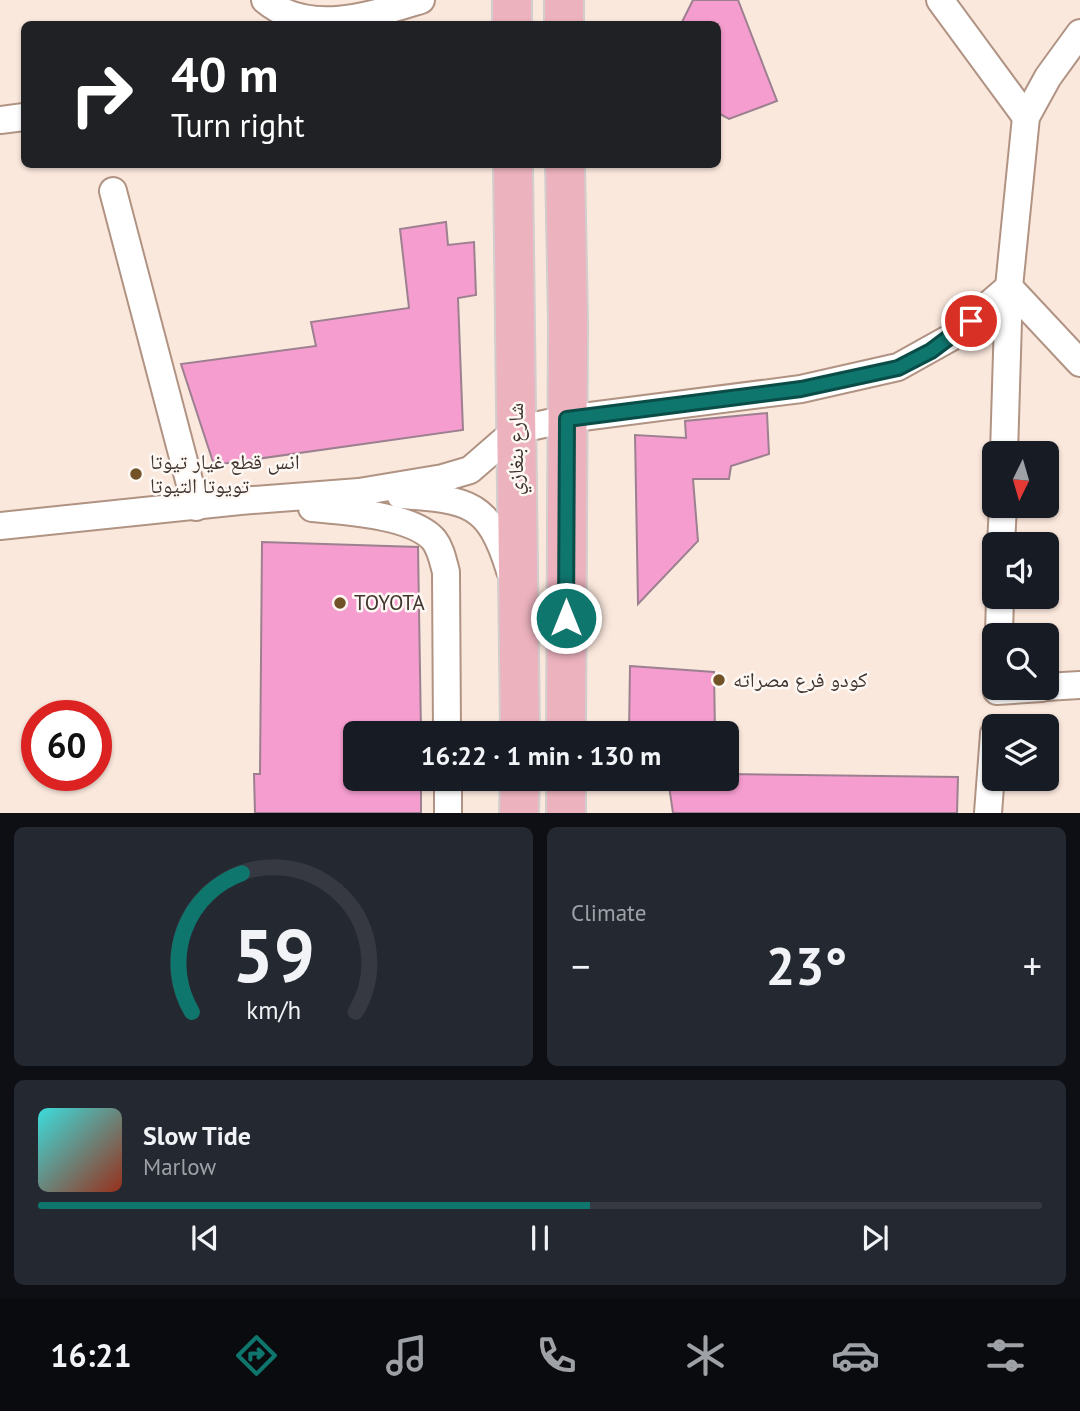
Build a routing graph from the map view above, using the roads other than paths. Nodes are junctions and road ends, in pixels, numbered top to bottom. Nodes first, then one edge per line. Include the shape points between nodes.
1 (265, 0) edge
2 (421, 0) edge
3 (512, 0) edge
4 (564, 0) edge
5 (940, 0) edge
6 (512, 21) edge
7 (564, 21) edge
8 (1080, 33) edge
9 (21, 117) edge
10 (1026, 117) junction
11 (0, 120) edge
12 (513, 168) edge
13 (565, 168) edge
14 (113, 191) dead end
15 (1009, 287) junction
16 (1080, 363) edge
17 (567, 419) junction
18 (516, 430) junction
19 (1004, 441) edge
20 (359, 492) junction
21 (240, 501) junction
22 (196, 508) junction
23 (0, 526) edge
24 (518, 595) junction
25 (1080, 685) edge
26 (1059, 687) edge
27 (447, 721) edge
28 (520, 721) edge
29 (566, 721) edge
30 (448, 791) edge
31 (520, 791) edge
32 (566, 791) edge
33 (990, 791) edge
34 (448, 813) edge
35 (519, 813) edge
36 (566, 813) edge
37 (988, 813) edge

1 - 2 street via 288,15 312,20 352,18
3 - 6 main road
4 - 7 main road
5 - 10 street
8 - 10 street
9 - 11 street
10 - 15 street
12 - 18 main road, شارع بنغازي
13 - 17 main road
14 - 22 street
15 - 16 street
15 - 17 street via 950,338 898,368 801,389
15 - 19 street
17 - 18 street
17 - 29 main road
18 - 20 street via 470,470
18 - 24 main road, شارع بنغازي
20 - 21 street
20 - 24 street via 436,498 470,506 490,523 501,543
21 - 22 street
21 - 27 street via 354,512 425,531 436,542 446,572
22 - 23 street
24 - 28 main road, شارع بنغازي
25 - 26 street
30 - 34 street
31 - 35 main road
32 - 36 main road
33 - 37 street

